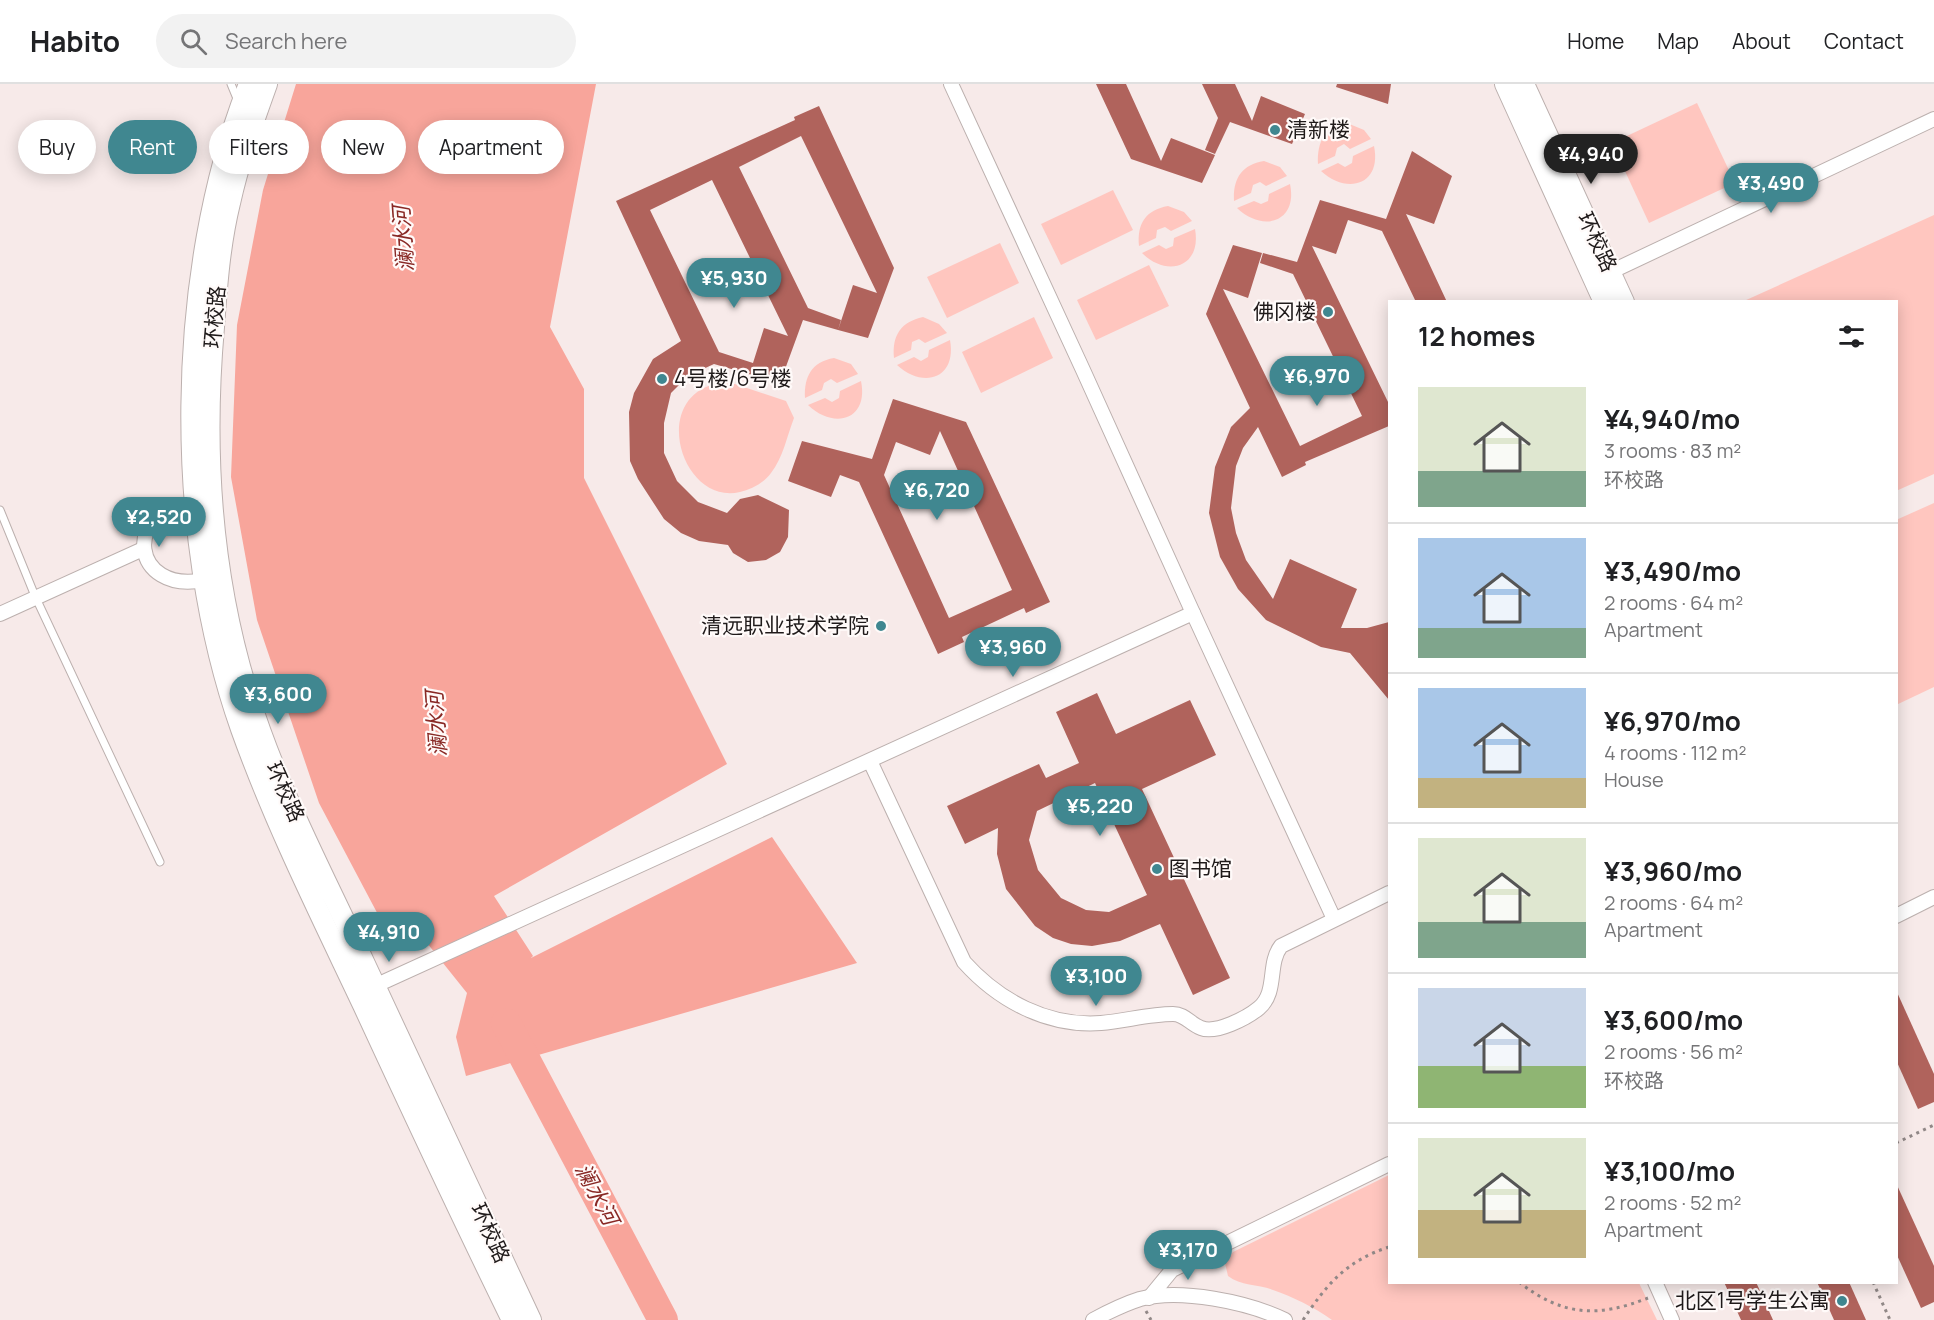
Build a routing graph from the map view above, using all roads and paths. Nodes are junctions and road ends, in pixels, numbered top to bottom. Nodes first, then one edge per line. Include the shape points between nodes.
1 (231, 84) edge
2 (249, 84) edge
3 (267, 84) edge
4 (951, 84) edge
5 (1505, 84) edge
6 (1524, 84) edge
7 (240, 106) junction
8 (1934, 119) edge
9 (1602, 276) junction
10 (1604, 300) edge
11 (1622, 300) edge
12 (195, 506) junction
13 (0, 510) edge
14 (143, 549) junction
15 (204, 580) junction
16 (35, 596) junction
17 (1192, 613) junction
18 (0, 614) edge
19 (870, 761) junction
20 (160, 862) dead end
21 (1388, 893) edge
22 (1934, 897) edge
23 (1898, 915) edge
24 (1334, 919) junction
25 (366, 990) junction
26 (1934, 1125) edge
27 (1898, 1142) edge
28 (1388, 1164) edge
29 (1388, 1247) edge
30 (1522, 1284) edge
31 (1874, 1284) edge
32 (1657, 1288) edge
33 (1149, 1298) junction
34 (512, 1320) edge
35 (531, 1320) edge
36 (1093, 1320) edge
37 (1285, 1320) edge
38 (1303, 1320) edge
39 (1672, 1320) edge
40 (1890, 1320) edge

1 - 7 lane
2 - 7 street, 环校路
3 - 25 street, 环校路 via 230,202 222,243 210,371 214,530 235,646 262,735
4 - 17 street
5 - 9 street, 环校路
6 - 9 street, 环校路
7 - 12 street, 环校路 via 211,217 199,292 193,357
8 - 9 street
9 - 10 street, 环校路
9 - 11 street, 环校路
12 - 14 street via 173,509 153,521 143,539
12 - 15 street, 环校路
13 - 16 lane
14 - 15 street via 152,568 170,581
14 - 16 street
15 - 25 street, 环校路 via 217,646 240,727 281,827
16 - 18 street
16 - 20 lane
17 - 19 street
17 - 24 street
19 - 24 street via 958,953 999,994 1035,1013 1070,1023 1179,1014 1201,1029 1212,1030 1254,1012 1263,1004 1281,945
19 - 25 street
21 - 24 street
22 - 23 street
25 - 34 street, 环校路
25 - 35 street, 环校路
26 - 27 path
28 - 33 street via 1172,1270
29 - 38 path via 1335,1276
30 - 32 path via 1558,1306 1586,1312 1620,1308
31 - 40 path
32 - 39 street
33 - 36 street via 1120,1306
33 - 37 street via 1167,1295 1216,1300

